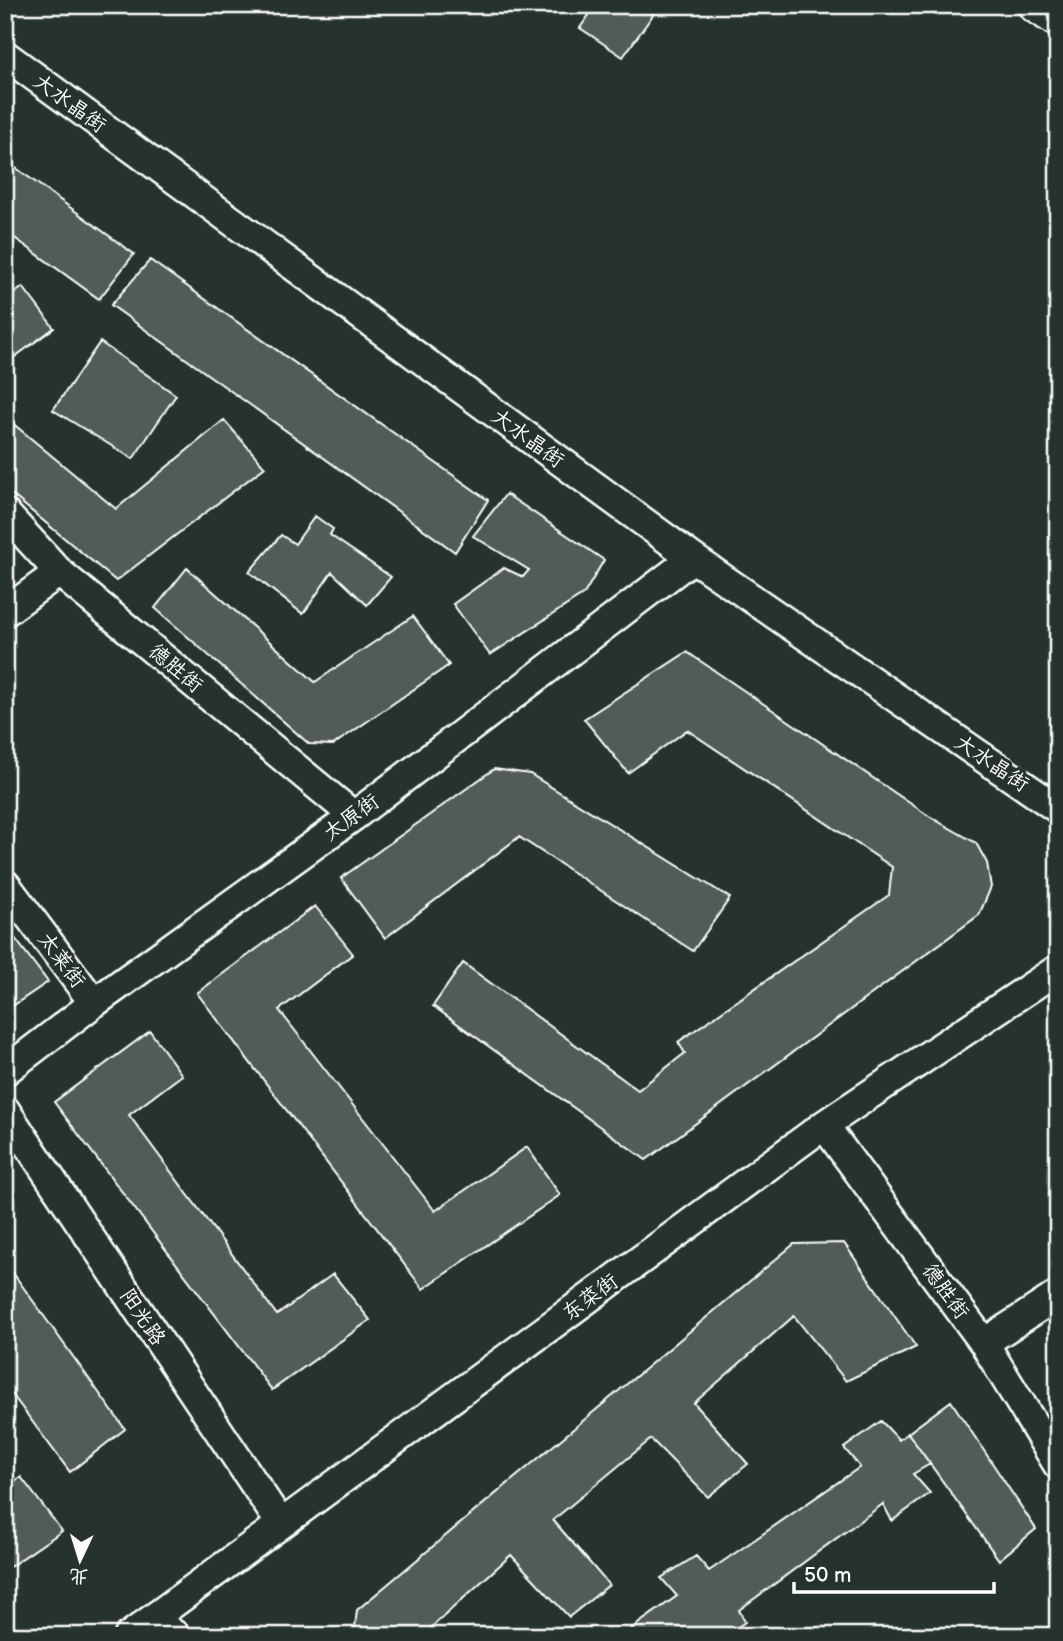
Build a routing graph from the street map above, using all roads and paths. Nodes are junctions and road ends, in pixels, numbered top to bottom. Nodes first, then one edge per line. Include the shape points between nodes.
1 (1036, 5) edge
2 (1058, 19) edge
3 (5, 55) edge
4 (5, 513) edge
5 (693, 558) junction
6 (59, 572) junction
7 (5, 612) edge
8 (1058, 809) edge
9 (354, 816) junction
10 (5, 884) edge
11 (1058, 969) edge
12 (94, 1003) junction
13 (5, 1071) edge
14 (5, 1110) edge
15 (824, 1125) junction
16 (1058, 1297) edge
17 (984, 1343) junction
18 (1058, 1465) edge
19 (281, 1524) junction
20 (152, 1619) junction
21 (129, 1636) edge
22 (176, 1636) edge

1 - 2 main road
3 - 5 street, 大水晶街
4 - 6 street, 德胜街
5 - 8 street, 大水晶街
5 - 9 street, 太原街
6 - 7 street
6 - 9 street, 德胜街
9 - 12 street, 太原街
10 - 12 street, 太莱街
11 - 15 street, 东菜街
12 - 13 street, 太原街
14 - 19 street, 阳光路
15 - 17 street, 德胜街
15 - 19 street, 东菜街
16 - 17 street
17 - 18 street, 德胜街
19 - 20 street, 东菜街
20 - 21 street, 东菜街
20 - 22 street

